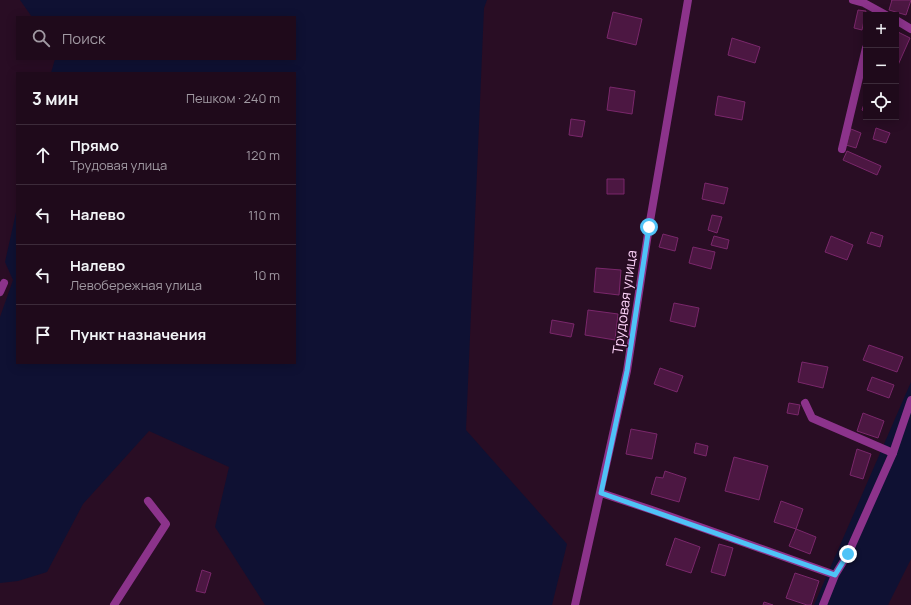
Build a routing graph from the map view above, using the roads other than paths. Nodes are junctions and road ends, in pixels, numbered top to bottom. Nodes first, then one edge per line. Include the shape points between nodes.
1 (688, 0) edge
2 (853, 0) edge
3 (875, 12) edge
4 (899, 22) edge
5 (911, 29) edge
6 (863, 61) edge
7 (842, 149) dead end
8 (4, 283) dead end
9 (0, 292) edge
10 (911, 400) edge
11 (805, 403) dead end
12 (893, 453) junction
13 (601, 493) junction
14 (148, 501) dead end
15 (835, 575) junction
16 (114, 605) edge
17 (575, 605) edge
18 (823, 605) edge

1 - 13 street, Трудовая улица via 627,371
2 - 3 street via 864,3
4 - 5 street
6 - 7 street
8 - 9 street
10 - 12 street
11 - 12 street via 812,418
12 - 15 street via 848,554
13 - 15 street
13 - 17 street, Трудовая улица
14 - 16 street via 166,524
15 - 18 street

